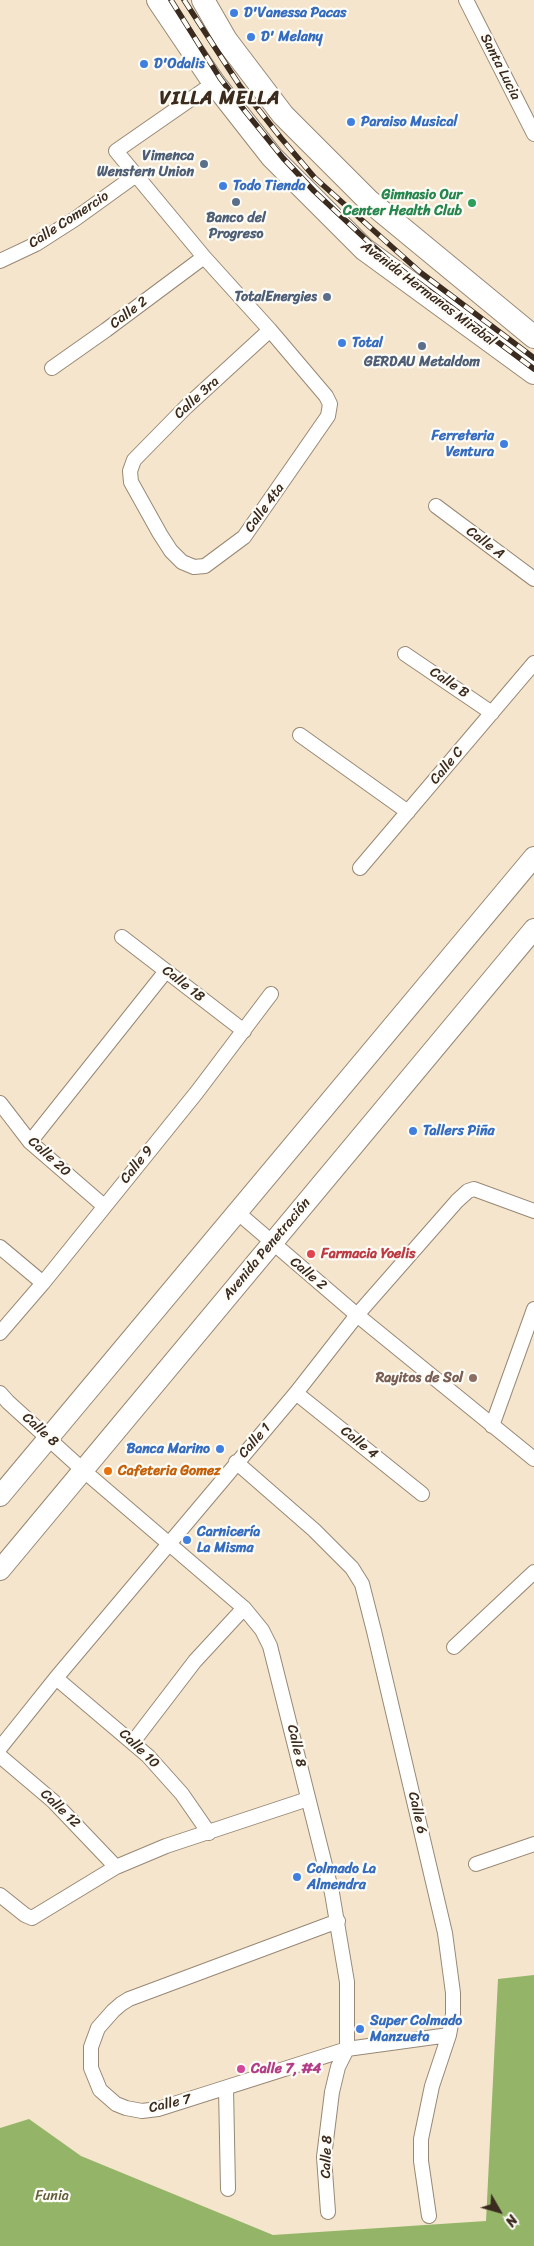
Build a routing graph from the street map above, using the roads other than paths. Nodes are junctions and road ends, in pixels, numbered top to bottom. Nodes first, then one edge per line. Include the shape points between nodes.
1 (158, 0) edge
2 (203, 0) edge
3 (466, 0) edge
4 (214, 84) junction
5 (534, 134) edge
6 (136, 175) junction
7 (204, 257) junction
8 (0, 261) edge
9 (270, 330) junction
10 (534, 337) edge
11 (52, 368) dead end
12 (534, 373) edge
13 (130, 471) joint
14 (436, 506) dead end
15 (534, 579) edge
16 (405, 654) dead end
17 (534, 663) edge
18 (492, 713) junction
19 (300, 735) dead end
20 (408, 812) junction
21 (534, 857) edge
22 (360, 868) dead end
23 (534, 929) edge
24 (122, 937) dead end
25 (166, 971) junction
26 (271, 994) dead end
27 (244, 1032) junction
28 (0, 1103) edge
29 (30, 1142) junction
30 (104, 1206) junction
31 (534, 1210) edge
32 (237, 1212) junction
33 (271, 1243) junction
34 (0, 1247) edge
35 (43, 1284) junction
36 (534, 1309) edge
37 (357, 1315) junction
38 (0, 1333) edge
39 (296, 1392) junction
40 (0, 1393) edge
41 (492, 1426) junction
42 (49, 1438) junction
43 (534, 1459) edge
44 (236, 1462) junction
45 (84, 1471) junction
46 (422, 1494) dead end
47 (0, 1496) edge
48 (170, 1543) junction
49 (0, 1570) edge
50 (534, 1572) edge
51 (244, 1608) junction
52 (454, 1646) dead end
53 (56, 1678) junction
54 (133, 1742) junction
55 (0, 1748) edge
56 (0, 1756) edge
57 (308, 1799) junction
58 (209, 1833) junction
59 (534, 1844) edge
60 (476, 1864) dead end
61 (116, 1867) junction
62 (0, 1895) edge
63 (338, 1921) junction
64 (449, 2035) junction
65 (347, 2049) junction
66 (226, 2088) junction
67 (228, 2189) dead end
68 (328, 2212) dead end
69 (430, 2216) dead end

1 - 4 main road, Avenida Hermanas Mirabal
2 - 10 main road via 226,40 289,121 369,201
3 - 5 street, Santa Lucia
4 - 6 street via 116,151
4 - 12 main road, Avenida Hermanas Mirabal via 272,157 364,249
6 - 7 street
6 - 8 street, Calle Comercio via 75,220
7 - 9 street
7 - 11 street, Calle 2
9 - 13 street, Calle 3ra via 141,450
9 - 13 street, Calle 4ta via 330,404 328,416 244,537 205,566 194,567 182,562 171,552 131,482
14 - 15 street, Calle A
16 - 18 street, Calle B
17 - 18 street, Calle C
18 - 20 street, Calle C
19 - 20 street
20 - 22 street, Calle C
21 - 32 street
23 - 33 street, Avenida Penetración
24 - 25 street, Calle 18
25 - 27 street, Calle 18
25 - 29 street
26 - 27 street, Calle 9
27 - 30 street, Calle 9
28 - 29 street, Calle 20
29 - 30 street, Calle 20
30 - 35 street, Calle 9
31 - 37 street, Calle 1 via 474,1189 468,1191
32 - 33 street, Calle 2
32 - 42 street
33 - 37 street, Calle 2
33 - 45 street, Avenida Penetración
34 - 35 street
35 - 38 street, Calle 9
36 - 41 street
37 - 39 street, Calle 1
37 - 41 street, Calle 2
39 - 44 street, Calle 1
39 - 46 street, Calle 4
40 - 42 street, Calle 8
41 - 43 street, Calle 2
42 - 45 street, Calle 8
42 - 47 street
44 - 48 street, Calle 1
44 - 64 street, Calle 6 via 342,1556 362,1584 446,1933 453,1993
45 - 48 street, Calle 8
45 - 49 street, Avenida Penetración
48 - 51 street, Calle 8
48 - 53 street, Calle 1
50 - 52 street
51 - 54 street via 195,1661
51 - 57 street, Calle 8 via 270,1646
53 - 54 street, Calle 10
53 - 55 street, Calle 1
54 - 58 street, Calle 10 via 182,1794
56 - 61 street, Calle 12 via 53,1801
57 - 58 street
57 - 63 street, Calle 8
58 - 61 street via 166,1846
59 - 60 street
61 - 62 street via 32,1918
63 - 65 street, Calle 8 via 347,1982
63 - 66 street, Calle 7 via 129,1999 108,2015 94,2037 90,2058 92,2076 100,2090 116,2104 142,2111 158,2109
64 - 65 street, Calle 7
64 - 69 street, Calle 6 via 432,2086 421,2139 421,2161
65 - 66 street, Calle 7
65 - 68 street, Calle 8 via 338,2067 332,2092 324,2157
66 - 67 street

